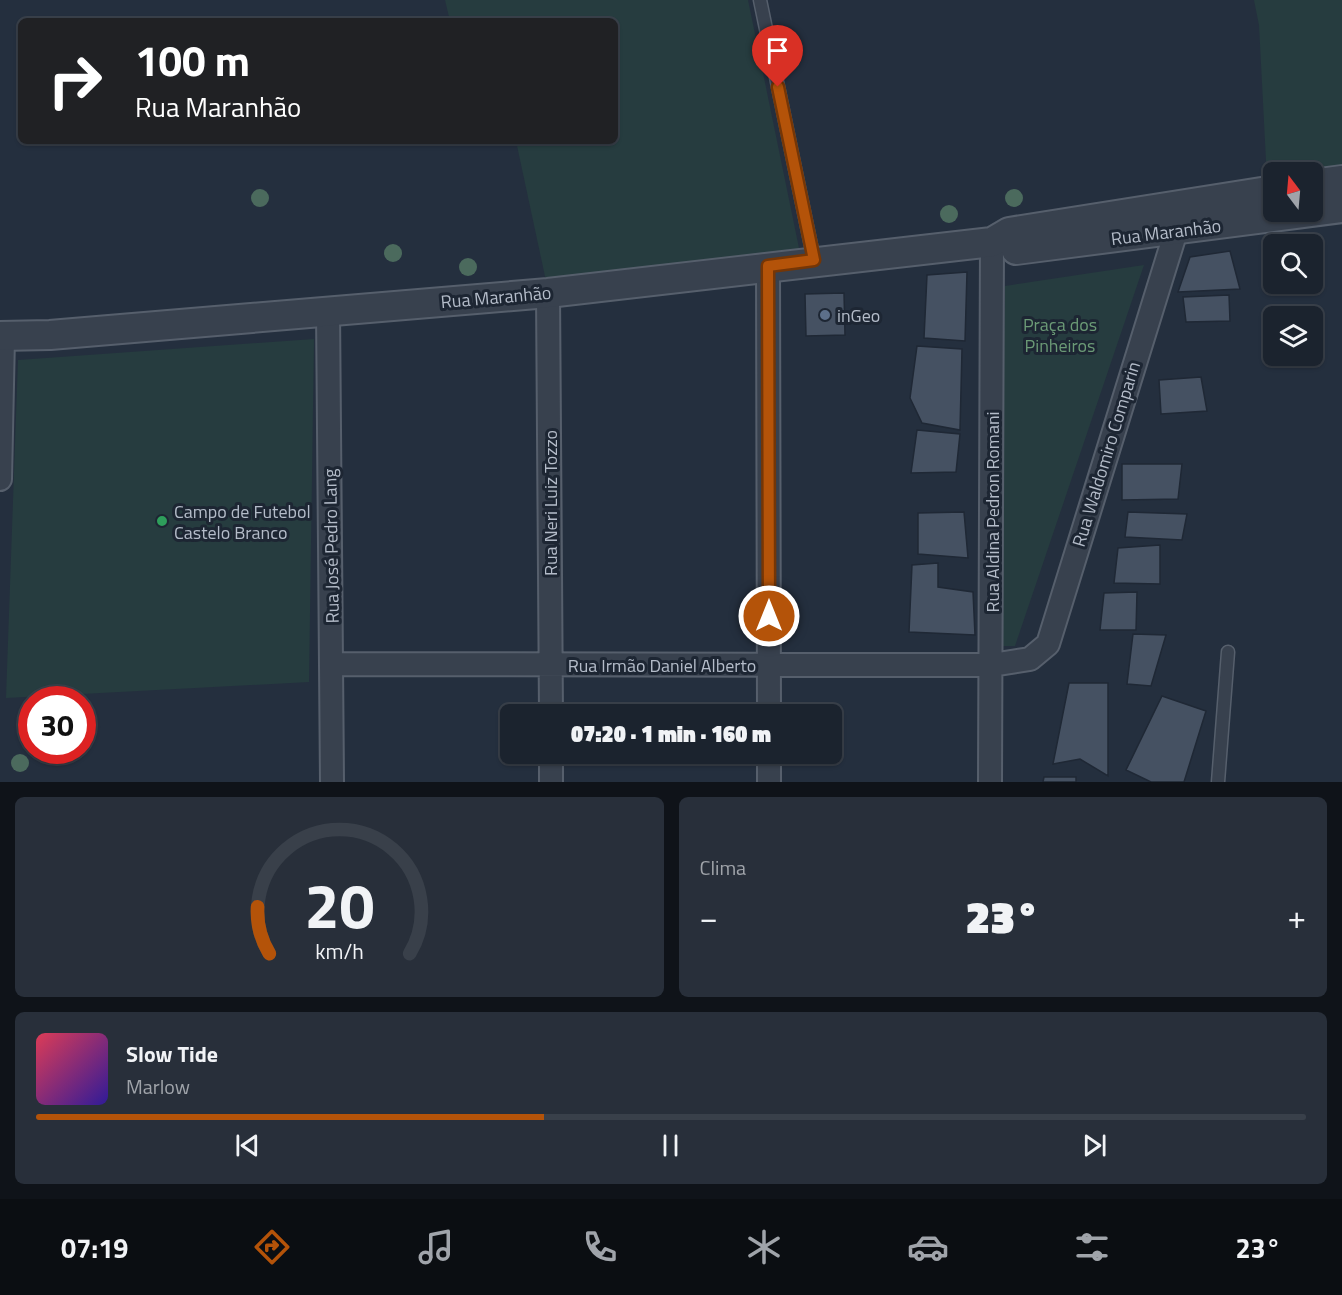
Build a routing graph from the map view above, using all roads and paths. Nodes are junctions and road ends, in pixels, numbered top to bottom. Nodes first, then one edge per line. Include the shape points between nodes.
1 (760, 0) edge
2 (1342, 180) edge
3 (1323, 183) edge
4 (1263, 193) edge
5 (1342, 208) edge
6 (1323, 210) edge
7 (1263, 214) edge
8 (1180, 218) junction
9 (992, 242) junction
10 (814, 260) junction
11 (768, 266) junction
12 (548, 292) junction
13 (328, 310) junction
14 (1, 336) edge
15 (0, 479) edge
16 (1228, 652) dead end
17 (332, 664) junction
18 (770, 665) junction
19 (993, 665) junction
20 (552, 666) junction
21 (551, 704) edge
22 (770, 704) edge
23 (551, 764) edge
24 (769, 764) edge
25 (332, 782) edge
26 (551, 782) edge
27 (769, 782) edge
28 (990, 782) edge
29 (1218, 782) edge

1 - 10 lane
2 - 3 street
4 - 8 street, Rua Maranhão
5 - 6 street, Rua Maranhão
7 - 8 street, Rua Maranhão
8 - 9 street, Rua Maranhão via 1009,232
8 - 19 street, Rua Waldomiro Comparin via 1048,644 1030,659
9 - 10 street, Rua Maranhão
9 - 19 street, Rua Aldina Pedron Romani
10 - 11 street, Rua Maranhão
11 - 12 street, Rua Maranhão
11 - 18 street
12 - 13 street, Rua Maranhão
12 - 20 street, Rua Neri Luiz Tozzo
13 - 14 street, Rua Maranhão
13 - 17 street, Rua José Pedro Lang
14 - 15 street
16 - 29 lane
17 - 20 street, Rua Irmão Daniel Alberto
17 - 25 street, Rua José Pedro Lang
18 - 19 street, Rua Irmão Daniel Alberto
18 - 20 street, Rua Irmão Daniel Alberto
18 - 22 street
19 - 28 street, Rua Aldina Pedron Romani
20 - 21 street, Rua Neri Luiz Tozzo
23 - 26 street
24 - 27 street

